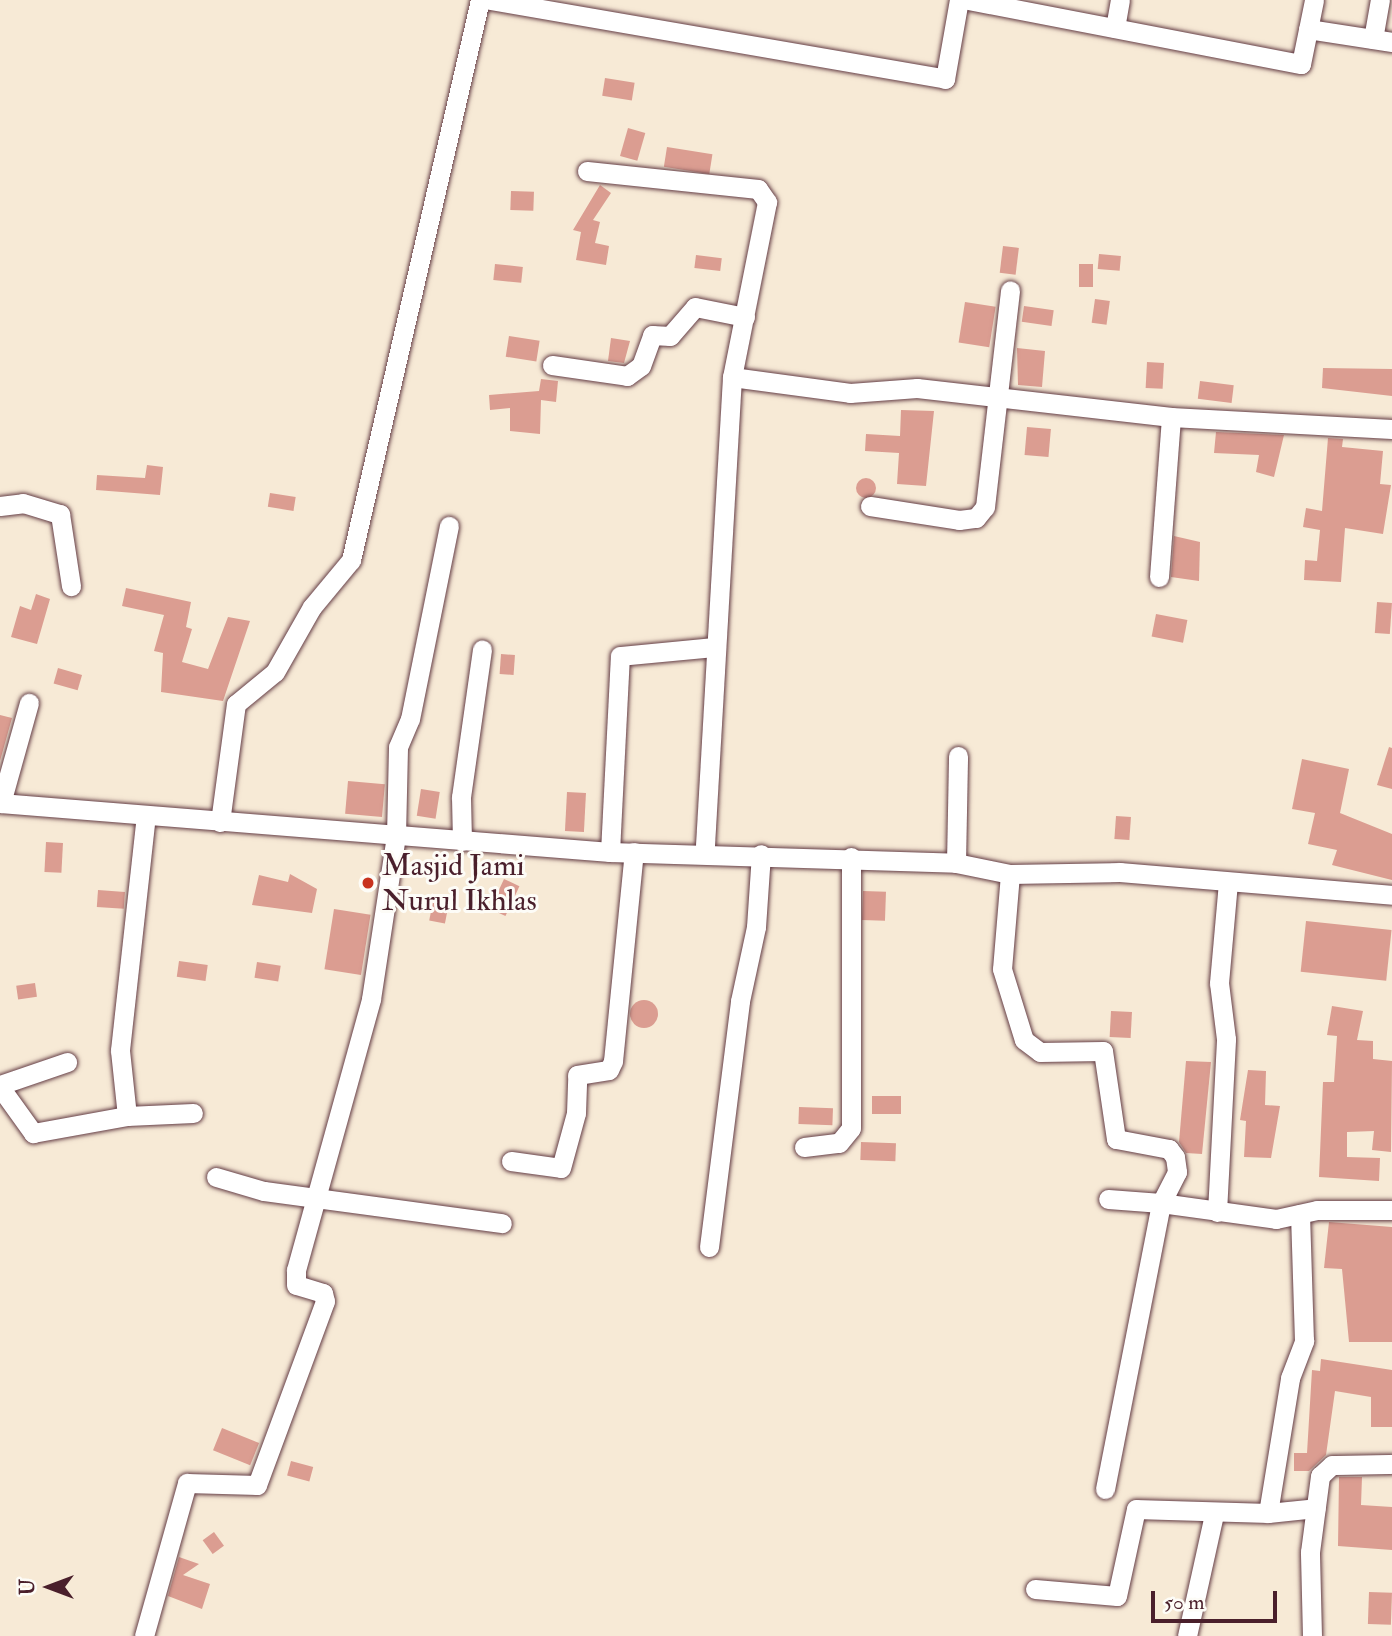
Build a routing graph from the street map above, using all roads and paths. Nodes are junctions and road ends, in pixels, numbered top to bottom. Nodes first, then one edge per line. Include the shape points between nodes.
1 (480, 0) edge
2 (490, 0) edge
3 (959, 0) edge
4 (968, 0) edge
5 (1120, 0) edge
6 (1314, 0) edge
7 (1380, 0) edge
8 (1115, 28) junction
9 (1308, 29) junction
10 (1382, 40) edge
11 (587, 171) dead end
12 (1010, 290) dead end
13 (745, 317) junction
14 (552, 365) dead end
15 (732, 377) junction
16 (997, 398) junction
17 (1171, 417) junction
18 (1392, 429) edge
19 (0, 506) edge
20 (870, 506) dead end
21 (449, 526) dead end
22 (1159, 577) dead end
23 (71, 586) dead end
24 (713, 647) junction
25 (482, 649) dead end
26 (29, 703) dead end
27 (958, 756) dead end
28 (0, 803) edge
29 (146, 816) junction
30 (220, 822) junction
31 (396, 836) junction
32 (462, 841) junction
33 (705, 851) junction
34 (610, 852) junction
35 (634, 852) junction
36 (761, 854) junction
37 (851, 857) junction
38 (956, 863) junction
39 (1010, 874) junction
40 (1228, 882) junction
41 (1392, 895) edge
42 (67, 1062) dead end
43 (0, 1086) edge
44 (193, 1114) dead end
45 (127, 1116) junction
46 (804, 1147) dead end
47 (511, 1161) dead end
48 (216, 1177) dead end
49 (319, 1199) junction
50 (1108, 1199) dead end
51 (1161, 1203) junction
52 (1392, 1210) edge
53 (1217, 1212) junction
54 (1300, 1214) junction
55 (502, 1223) dead end
56 (709, 1247) dead end
57 (1392, 1464) edge
58 (1105, 1489) dead end
59 (1316, 1508) junction
60 (1268, 1513) junction
61 (1214, 1514) junction
62 (1035, 1589) dead end
63 (144, 1636) edge
64 (1188, 1636) edge
65 (1312, 1636) edge

1 - 30 street via 351,560 312,607 275,672 236,704
2 - 3 street via 945,79
4 - 8 street
5 - 8 street
6 - 9 street
7 - 10 street
8 - 9 street via 1301,64
9 - 10 street
11 - 13 street via 762,192 766,209
12 - 16 street
13 - 14 street via 695,307 670,337 652,335 641,366 627,376
13 - 15 street
15 - 16 street via 850,393 917,388
15 - 24 street
16 - 17 street
16 - 20 street via 988,496 976,518
17 - 18 street
17 - 22 street
19 - 23 street via 23,503 60,513
21 - 31 street via 410,719 398,747
24 - 33 street via 715,712
24 - 34 street via 620,656
25 - 32 street via 461,797
26 - 28 street
27 - 38 street
28 - 29 street
29 - 30 street
29 - 45 street via 120,1050
30 - 31 street
31 - 32 street
31 - 49 street via 371,999
32 - 34 street
33 - 35 street
33 - 36 street
34 - 35 street
35 - 47 street via 610,1070 577,1075 576,1113 561,1168
36 - 37 street
36 - 56 street via 757,927 740,1001
37 - 38 street
37 - 46 street via 851,1128 839,1143
38 - 39 street
39 - 40 street via 1120,872
39 - 51 street via 1002,969 1014,1020 1024,1040 1040,1052 1105,1053 1115,1139 1170,1149 1175,1157 1177,1172
40 - 41 street
40 - 53 street via 1219,983 1226,1039
42 - 43 street
43 - 45 street via 33,1133
44 - 45 street
48 - 49 street
49 - 55 street
49 - 63 street via 295,1279 301,1289 323,1293 325,1301 259,1482 249,1488 196,1478 187,1483
50 - 51 street
51 - 53 street
51 - 58 street
52 - 54 street
53 - 54 street via 1276,1219
54 - 60 street via 1304,1340 1290,1378
57 - 59 street via 1332,1465 1320,1476
59 - 60 street
59 - 65 street
60 - 61 street
61 - 62 street via 1132,1511 1118,1596
61 - 64 street

